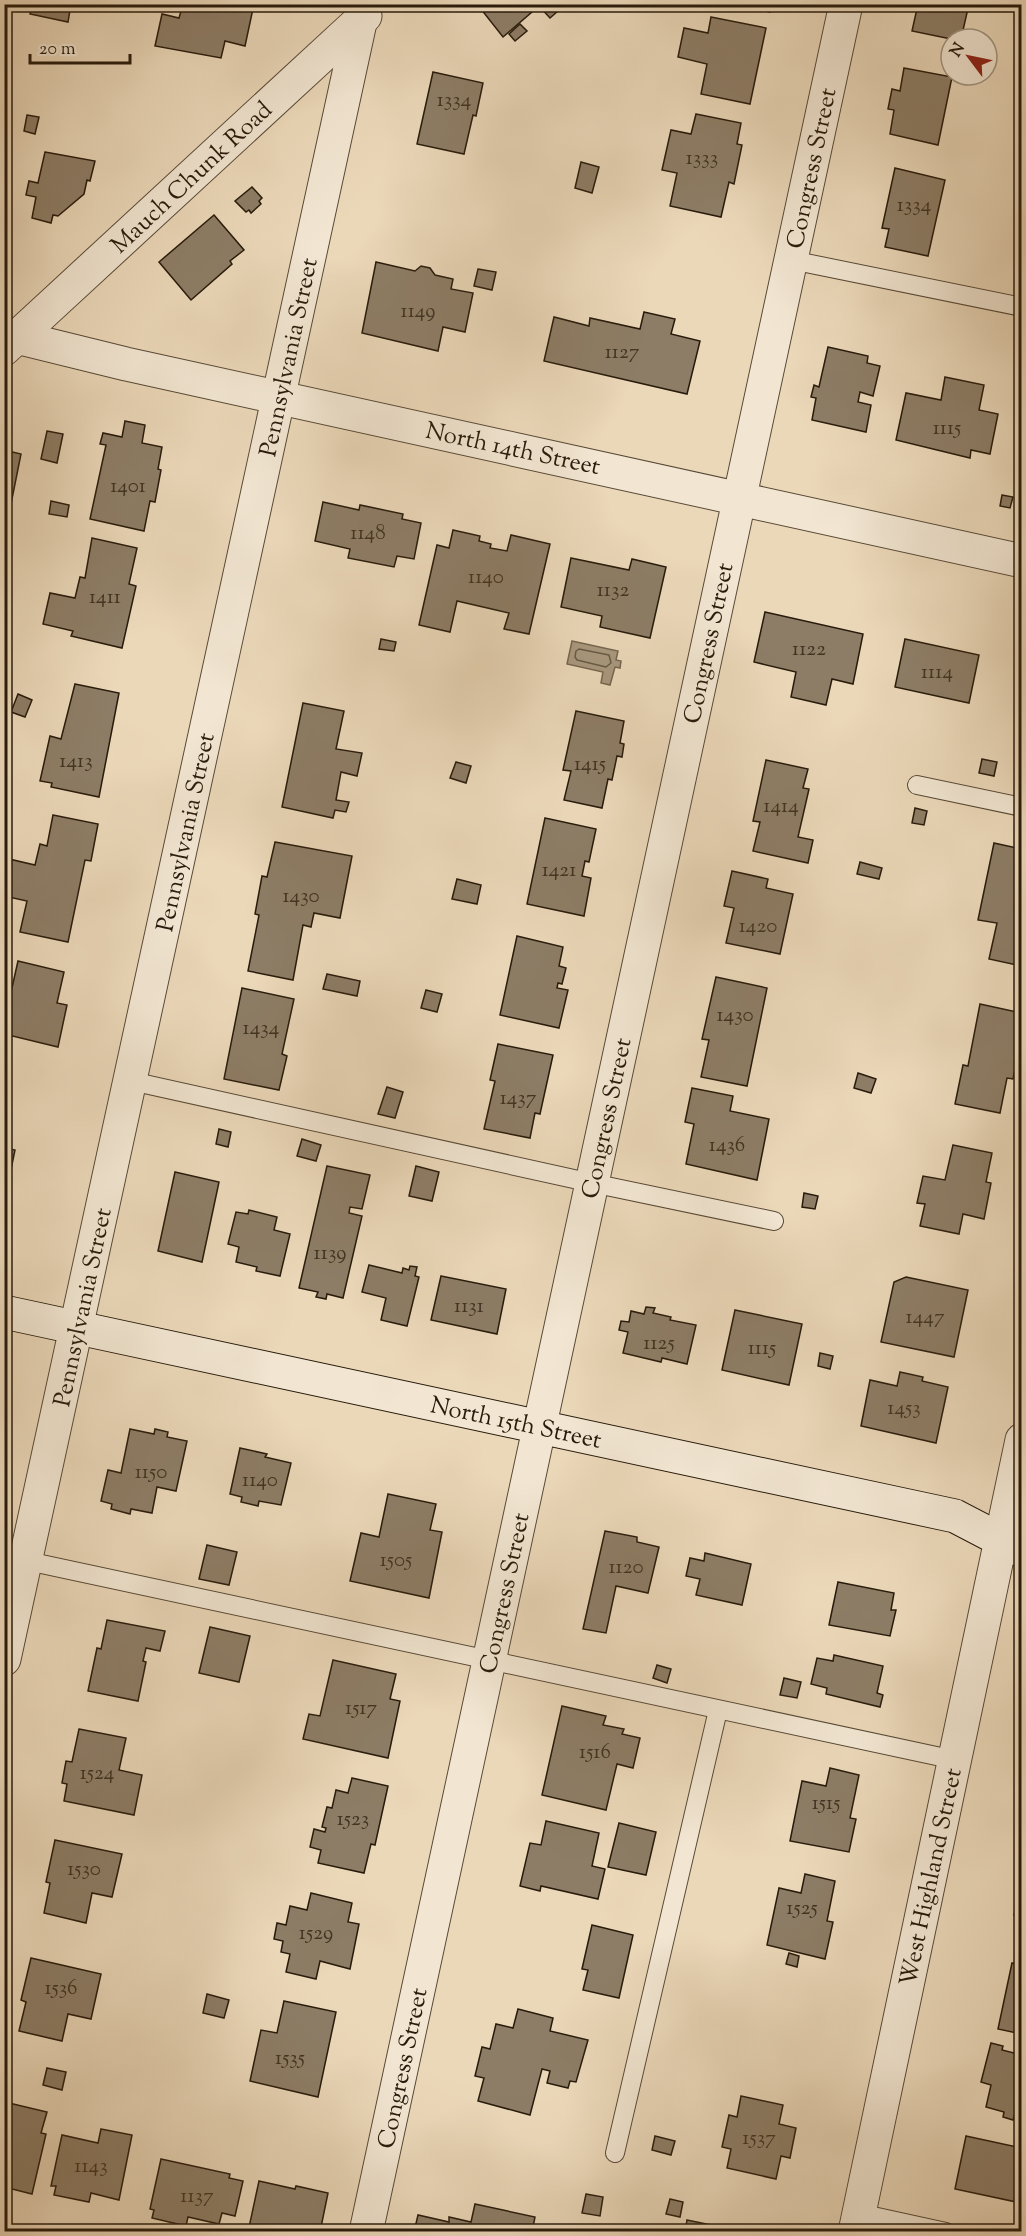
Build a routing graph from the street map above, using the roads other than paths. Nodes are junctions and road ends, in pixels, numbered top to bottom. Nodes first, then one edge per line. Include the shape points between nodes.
1 (846, 4) edge
2 (367, 10) edge
3 (791, 260) junction
4 (1022, 307) edge
5 (9, 340) edge
6 (279, 397) junction
7 (740, 499) junction
8 (1022, 561) edge
9 (917, 785) dead end
10 (1022, 807) edge
11 (131, 1081) junction
12 (592, 1183) junction
13 (774, 1221) dead end
14 (4, 1312) edge
15 (77, 1327) junction
16 (540, 1427) junction
17 (1022, 1440) edge
18 (1010, 1546) edge
19 (15, 1558) edge
20 (4, 1659) edge
21 (489, 1661) junction
22 (718, 1710) junction
23 (955, 1760) junction
24 (615, 2154) dead end
25 (857, 2222) edge
26 (366, 2232) edge
27 (946, 2232) edge

1 - 3 street, Congress Street
2 - 5 street, Mauch Chunk Road
2 - 6 street, Pennsylvania Street
3 - 4 lane
3 - 7 street, Congress Street
5 - 6 street, North 14th Street
6 - 7 street, North 14th Street
6 - 11 street, Pennsylvania Street
7 - 8 street, North 14th Street
7 - 12 street, Congress Street
9 - 10 lane
11 - 12 lane
11 - 15 street, Pennsylvania Street
12 - 13 lane
12 - 16 street, Congress Street
14 - 15 street, North 15th Street
15 - 16 street, North 15th Street
15 - 19 street, Pennsylvania Street
16 - 18 street, North 15th Street via 955,1516
16 - 21 street, Congress Street
17 - 18 street, West Highland Street
18 - 23 street, West Highland Street
19 - 20 street, Pennsylvania Street
19 - 21 lane
21 - 22 lane
21 - 26 street, Congress Street
22 - 23 lane
22 - 24 lane
23 - 25 street, West Highland Street
25 - 27 lane

